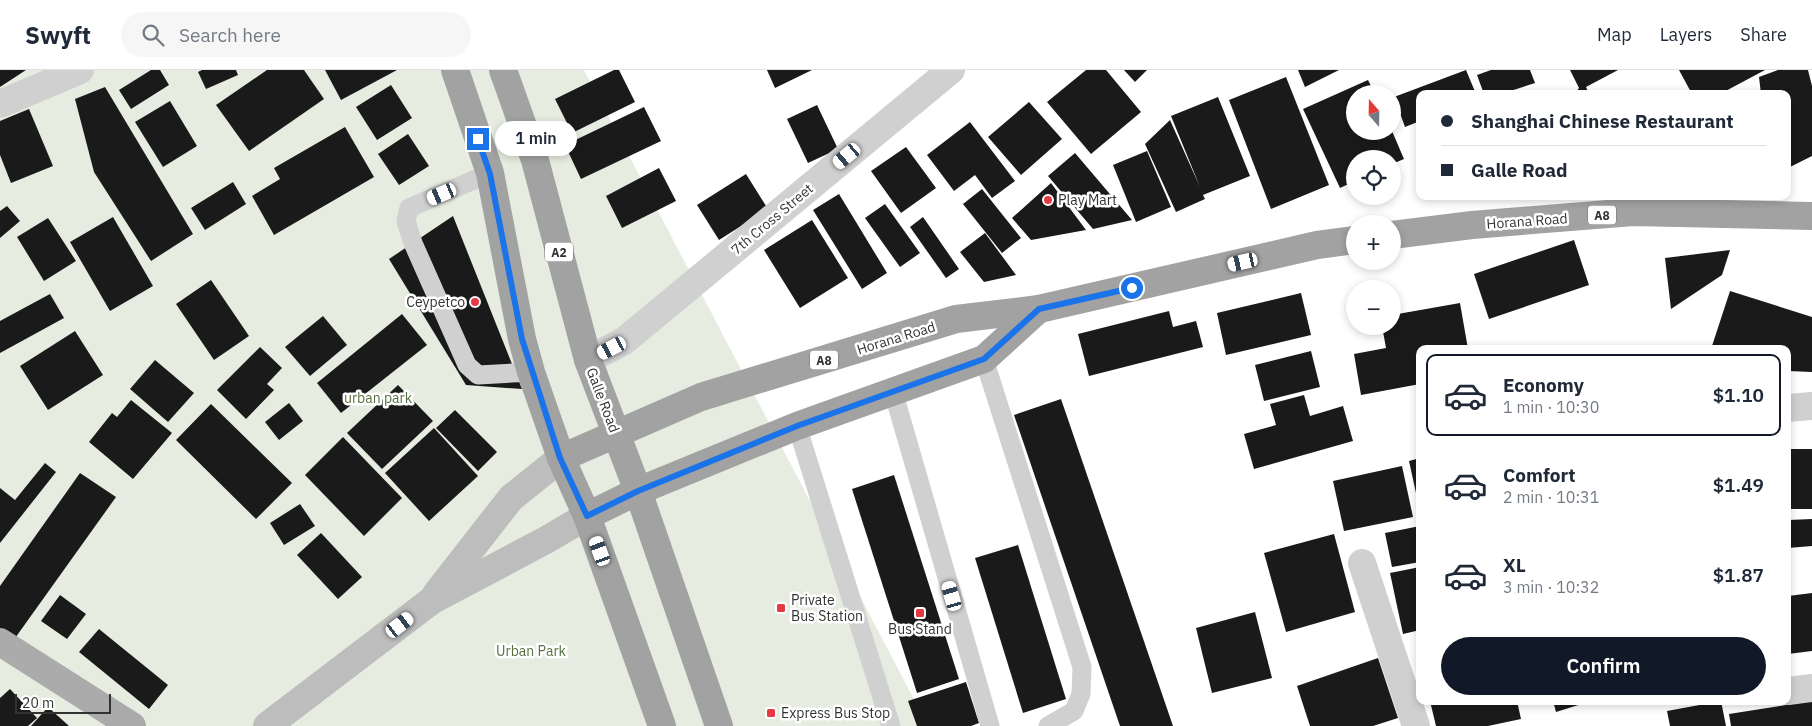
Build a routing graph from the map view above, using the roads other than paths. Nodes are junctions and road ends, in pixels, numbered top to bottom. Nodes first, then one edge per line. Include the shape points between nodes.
1 (80, 70) edge
2 (455, 70) edge
3 (503, 70) edge
4 (952, 70) edge
5 (0, 104) edge
6 (490, 174) junction
7 (1812, 216) edge
8 (1401, 234) edge
9 (1346, 241) edge
10 (1039, 309) junction
11 (984, 359) junction
12 (588, 360) junction
13 (532, 372) junction
14 (893, 391) junction
15 (1812, 406) edge
16 (1791, 408) edge
17 (797, 426) junction
18 (616, 434) junction
19 (560, 458) junction
20 (638, 491) junction
21 (587, 516) junction
22 (1362, 564) dead end
23 (431, 601) junction
24 (0, 642) edge
25 (1812, 688) edge
26 (1791, 691) edge
27 (132, 726) edge
28 (266, 726) edge
29 (662, 726) edge
30 (719, 726) edge
31 (891, 726) edge
32 (990, 726) edge
33 (1048, 726) edge
34 (1416, 726) edge

1 - 5 street
2 - 6 highway
3 - 12 highway, Galle Road / A2 via 535,160
4 - 12 street, 7th Cross Street via 624,341
6 - 13 highway via 522,339
6 - 13 lane via 409,208 406,220 466,365 478,375
7 - 8 highway, Horana Road / A8 via 1633,212
9 - 10 highway, Horana Road / A8 via 1317,245
10 - 11 highway, Horana Road / A8
10 - 18 highway, Horana Road / A8 via 956,320 701,397
11 - 14 highway, Horana Road / A8
11 - 33 lane via 1082,667 1081,694 1074,711
12 - 18 highway, Galle Road / A2
13 - 19 highway
14 - 17 highway, Horana Road / A8
14 - 32 lane
15 - 16 street
17 - 20 highway, Horana Road / A8
17 - 31 lane
18 - 19 highway, Horana Road
18 - 20 highway, Galle Road / A2
19 - 21 highway
19 - 23 main road via 511,498
20 - 21 highway, Horana Road
20 - 30 highway, Galle Road / A2
21 - 23 main road
21 - 29 highway
22 - 34 street
23 - 28 main road
24 - 27 main road
25 - 26 street

